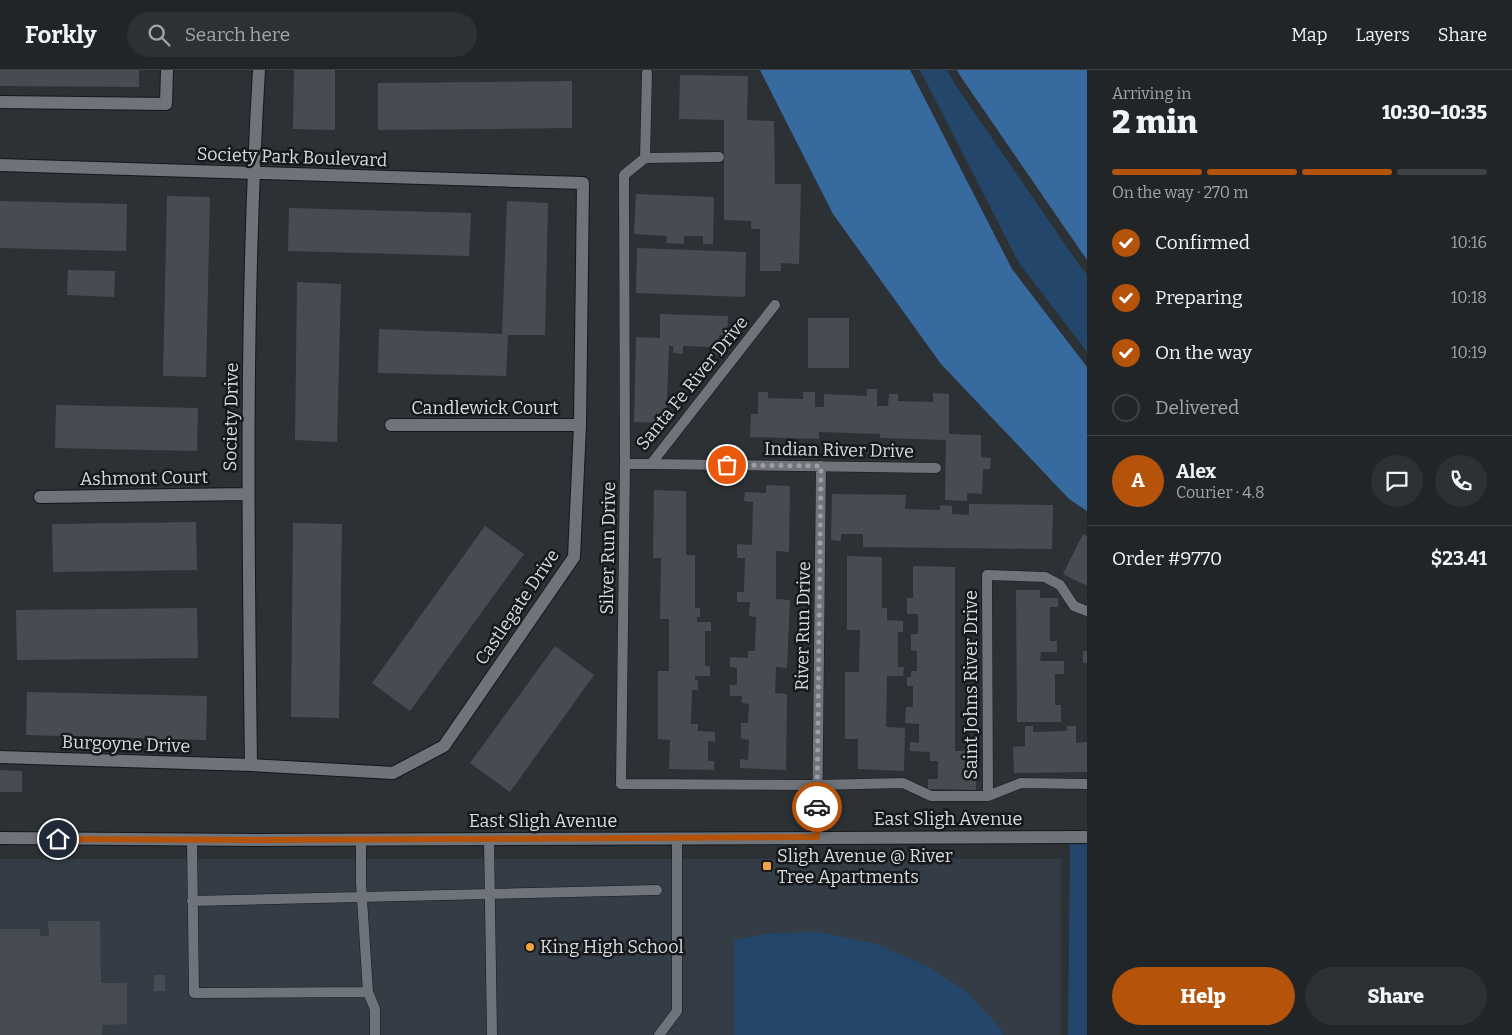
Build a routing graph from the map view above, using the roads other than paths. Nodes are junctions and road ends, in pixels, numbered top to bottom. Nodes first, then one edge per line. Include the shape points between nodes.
1 (166, 70) edge
2 (258, 70) edge
3 (647, 73) dead end
4 (0, 102) edge
5 (719, 157) dead end
6 (645, 158) junction
7 (0, 165) edge
8 (252, 174) junction
9 (583, 183) joint
10 (775, 305) dead end
11 (390, 425) dead end
12 (580, 425) junction
13 (625, 464) junction
14 (651, 464) junction
15 (821, 466) junction
16 (936, 468) dead end
17 (247, 494) junction
18 (40, 497) dead end
19 (1087, 610) edge
20 (0, 757) edge
21 (251, 765) junction
22 (1087, 784) edge
23 (817, 785) junction
24 (988, 796) junction
25 (817, 837) junction
26 (1087, 837) edge
27 (0, 838) edge
28 (677, 838) junction
29 (361, 839) junction
30 (490, 839) junction
31 (192, 840) junction
32 (657, 890) dead end
33 (490, 894) junction
34 (362, 897) junction
35 (192, 901) junction
36 (368, 992) junction
37 (375, 1035) edge
38 (492, 1035) edge
39 (659, 1035) edge

1 - 4 street via 166,104
2 - 8 street, Society Drive
3 - 6 lane
5 - 6 lane
6 - 13 lane, Silver Run Drive via 624,175
7 - 8 street, Society Park Boulevard
8 - 9 street, Society Park Boulevard
8 - 17 street, Society Drive
9 - 12 street, Castlegate Drive
10 - 14 lane, Santa Fe River Drive
11 - 12 street, Candlewick Court
12 - 21 street, Castlegate Drive via 574,556 444,746 393,774
13 - 14 lane, Santa Fe River Drive
13 - 23 lane, Silver Run Drive via 621,784
14 - 15 lane, Indian River Drive
15 - 16 lane, Indian River Drive
15 - 23 lane, River Run Drive
17 - 18 street, Ashmont Court
17 - 21 street, Society Drive
19 - 24 lane, Saint Johns River Drive via 1074,606 1060,585 1045,577 987,575
20 - 21 street, Burgoyne Drive
22 - 24 lane via 1021,783
23 - 24 lane via 903,783 931,796
23 - 25 lane
25 - 26 street, East Sligh Avenue
25 - 28 street, East Sligh Avenue
27 - 31 street, East Sligh Avenue
28 - 30 street, East Sligh Avenue
28 - 39 lane via 677,1010
29 - 30 street, East Sligh Avenue
29 - 31 street, East Sligh Avenue
29 - 34 lane
30 - 33 lane
31 - 35 lane
32 - 33 lane
33 - 34 lane
33 - 38 lane
34 - 35 lane
34 - 36 lane
35 - 36 lane via 194,993
36 - 37 lane via 375,1009

